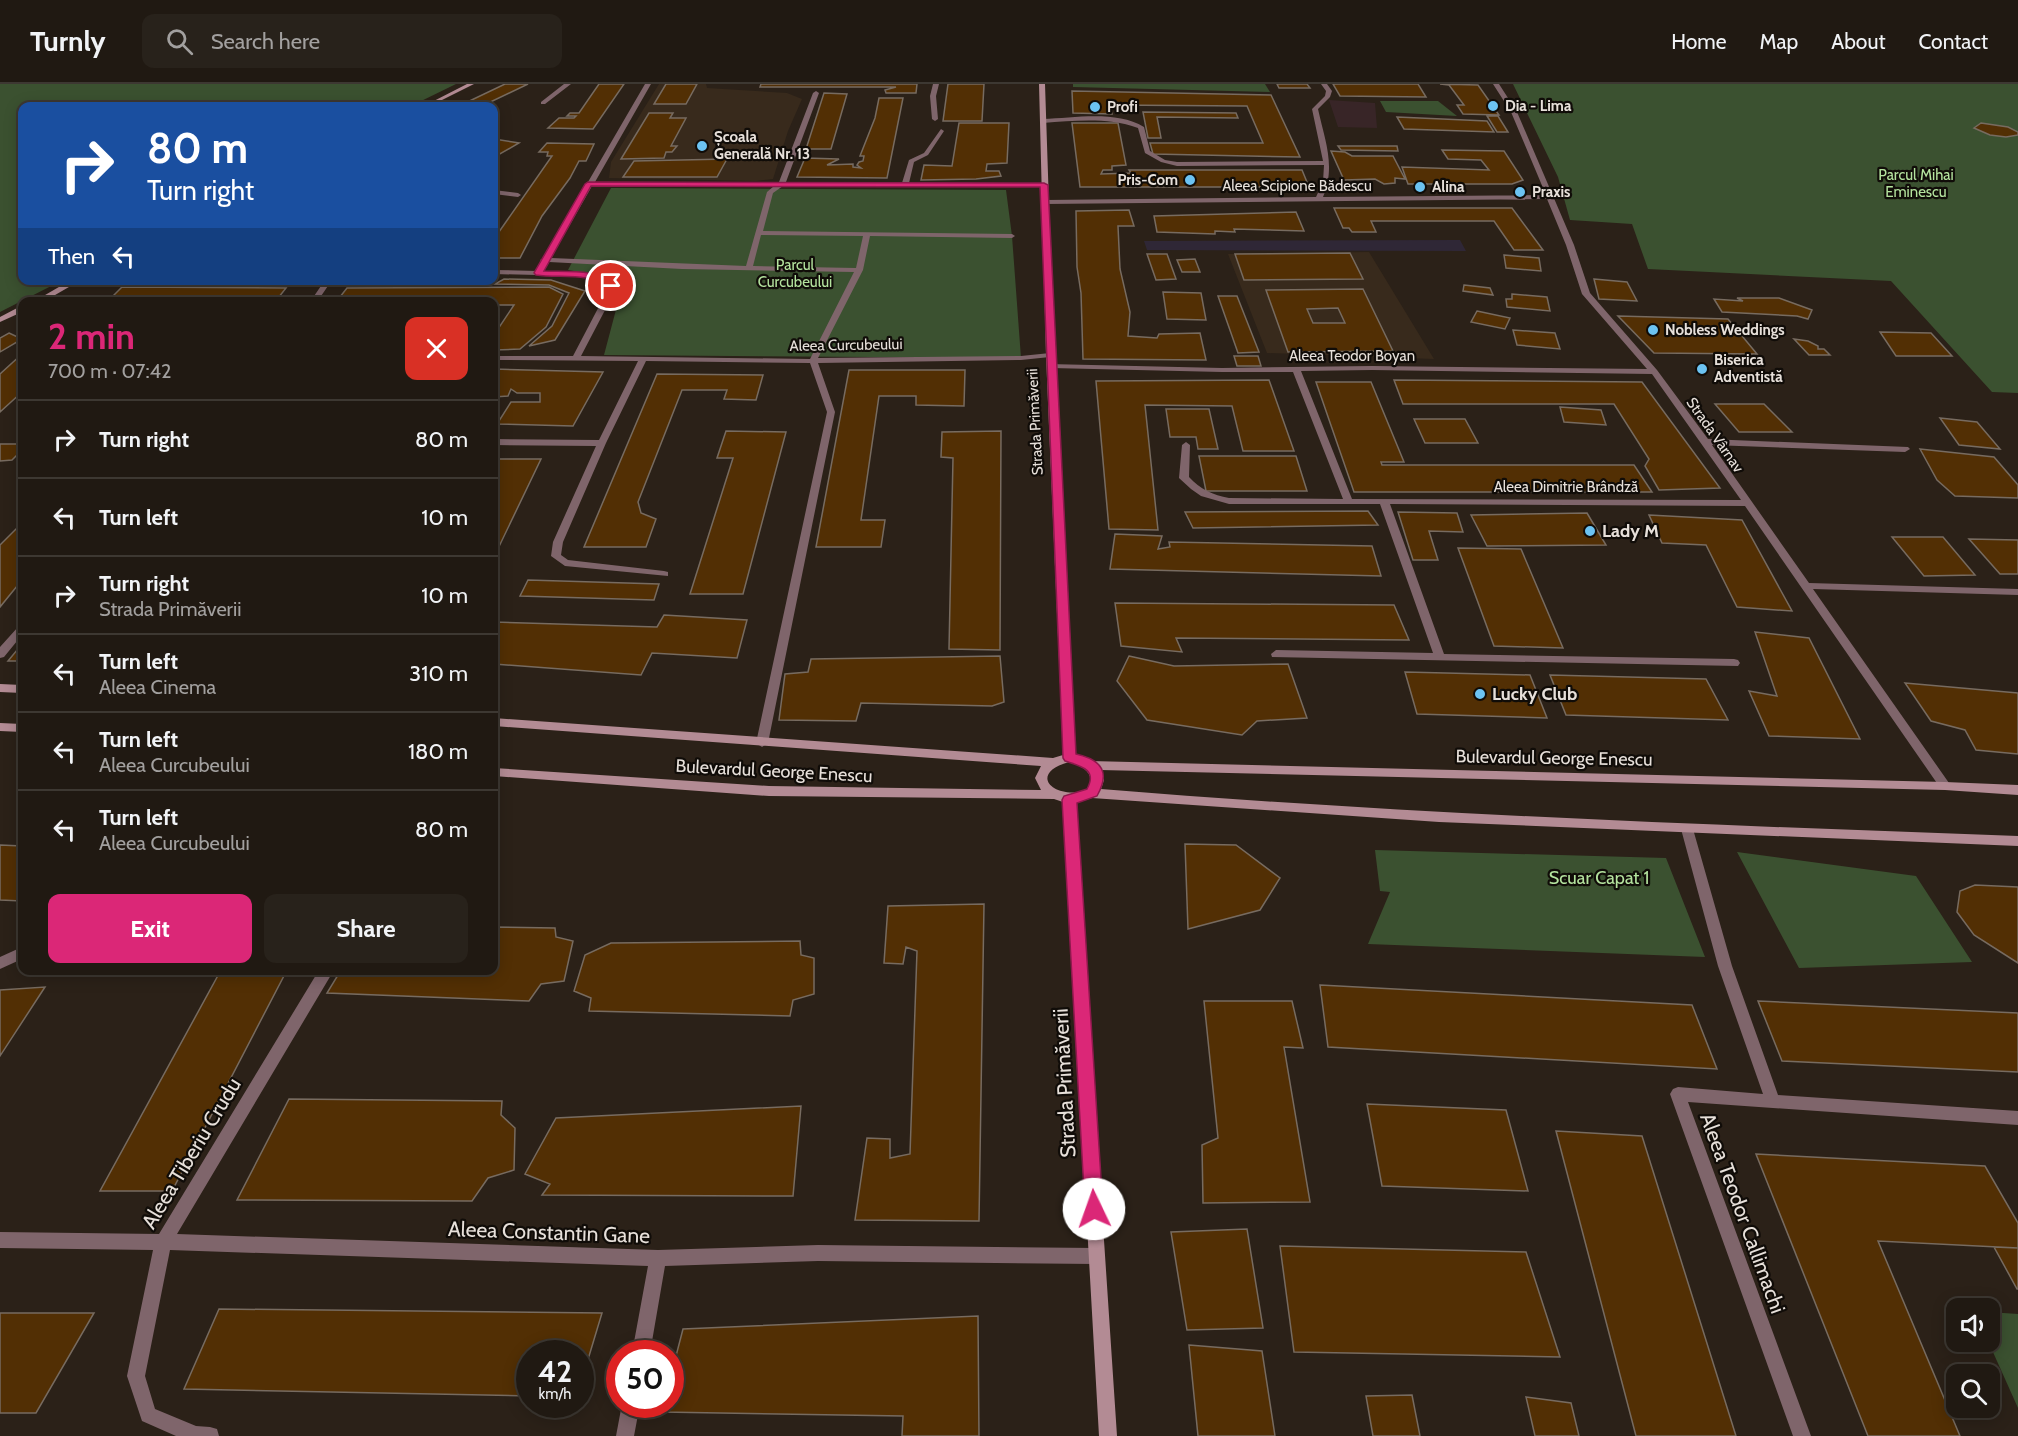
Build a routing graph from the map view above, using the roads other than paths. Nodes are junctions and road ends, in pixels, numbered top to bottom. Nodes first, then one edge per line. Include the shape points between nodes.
1 (471, 84) edge
2 (568, 84) edge
3 (648, 84) edge
4 (936, 84) edge
5 (1042, 84) edge
6 (1324, 84) edge
7 (1496, 84) edge
8 (816, 93) dead end
9 (435, 102) edge
10 (543, 103) dead end
11 (935, 119) dead end
12 (1043, 121) junction
13 (941, 131) dead end
14 (1327, 163) junction
15 (588, 184) junction
16 (782, 184) junction
17 (905, 185) junction
18 (1044, 185) junction
19 (498, 192) edge
20 (518, 195) dead end
21 (1550, 197) junction
22 (1318, 200) junction
23 (1045, 202) junction
24 (760, 233) junction
25 (867, 235) junction
26 (1012, 236) dead end
27 (544, 260) junction
28 (749, 267) junction
29 (859, 270) junction
30 (498, 272) edge
31 (539, 273) junction
32 (68, 285) edge
33 (46, 297) edge
34 (18, 311) edge
35 (0, 320) edge
36 (1050, 355) junction
37 (498, 358) edge
38 (576, 358) junction
39 (643, 359) junction
40 (813, 362) junction
41 (1051, 366) junction
42 (1296, 369) junction
43 (1654, 372) junction
44 (498, 442) edge
45 (1705, 442) junction
46 (602, 443) junction
47 (1186, 445) dead end
48 (1905, 449) dead end
49 (1348, 500) junction
50 (1384, 501) junction
51 (1747, 503) junction
52 (664, 574) dead end
53 (1807, 586) junction
54 (2018, 592) edge
55 (18, 634) edge
56 (0, 654) edge
57 (1276, 654) dead end
58 (1440, 657) junction
59 (1734, 663) dead end
60 (0, 688) edge
61 (18, 689) edge
62 (498, 722) edge
63 (0, 727) edge
64 (18, 728) edge
65 (762, 743) junction
66 (1069, 758) junction
67 (1051, 762) junction
68 (1090, 765) junction
69 (498, 772) edge
70 (1945, 786) junction
71 (2018, 790) edge
72 (1092, 793) junction
73 (1052, 795) junction
74 (1069, 800) junction
75 (1687, 829) junction
76 (2018, 841) edge
77 (18, 955) edge
78 (0, 963) edge
79 (324, 975) edge
80 (1773, 1102) junction
81 (2018, 1119) edge
82 (0, 1240) edge
83 (163, 1242) junction
84 (1096, 1256) junction
85 (658, 1258) junction
86 (643, 1340) edge
87 (628, 1418) edge
88 (210, 1436) edge
89 (625, 1436) edge
90 (1108, 1436) edge
91 (1802, 1436) edge

1 - 9 main road
2 - 10 street
3 - 15 street
4 - 11 street
5 - 12 main road, Strada Primăverii
6 - 14 street via 1328,96 1315,109
7 - 21 street, Strada Vârnav via 1514,112
8 - 16 street
12 - 14 street via 1110,120 1134,124 1141,127 1147,152 1177,164
12 - 18 main road, Strada Primăverii
13 - 17 street via 926,154 911,161
14 - 22 street via 1326,182
15 - 16 street
15 - 27 street
16 - 17 street
16 - 24 street via 771,192
17 - 18 street
18 - 23 main road, Strada Primăverii
19 - 20 street
21 - 22 street, Aleea Scipione Bădescu
21 - 43 street, Strada Vârnav via 1586,294
22 - 23 street, Aleea Scipione Bădescu
23 - 36 main road, Strada Primăverii
24 - 25 street
24 - 28 street
25 - 26 street
25 - 29 street
27 - 28 street
27 - 31 street
28 - 29 street
29 - 40 street
30 - 31 street
31 - 38 street via 585,275 611,286
32 - 33 main road
34 - 35 main road
36 - 40 street, Aleea Curcubeului
36 - 41 main road, Strada Primăverii
37 - 38 street, Aleea Curcubeului
38 - 39 street, Aleea Curcubeului
39 - 40 street, Aleea Curcubeului
39 - 46 street
40 - 65 street via 831,412
41 - 42 street, Aleea Teodor Boyan
41 - 66 main road, Strada Primăverii
42 - 43 street, Aleea Teodor Boyan
42 - 49 street
43 - 45 street, Strada Vârnav
44 - 46 street
45 - 48 street
45 - 51 street, Strada Vârnav
46 - 52 street via 558,542 556,556 565,563
47 - 49 street, Aleea Dimitrie Brândză via 1184,478 1207,496 1229,501
49 - 50 street, Aleea Dimitrie Brândză
50 - 51 street, Aleea Dimitrie Brândză
50 - 58 street
51 - 53 street, Strada Vârnav
53 - 54 street
53 - 70 street, Strada Vârnav
55 - 56 street
57 - 58 street
58 - 59 street
60 - 61 main road
62 - 65 main road, Bulevardul George Enescu
63 - 64 main road
65 - 67 main road, Bulevardul George Enescu
66 - 67 main road
66 - 68 main road
67 - 73 main road via 1041,773 1041,779
68 - 70 main road, Bulevardul George Enescu
68 - 72 main road via 1098,776
69 - 73 main road, Bulevardul George Enescu via 769,791
70 - 71 main road, Bulevardul George Enescu
72 - 74 main road
72 - 75 main road via 1375,814
73 - 74 main road
74 - 84 main road, Strada Primăverii
75 - 76 main road
75 - 80 street via 1725,966
77 - 78 street
79 - 83 street, Aleea Tiberiu Crudu
80 - 81 street, Aleea Teodor Callimachi
80 - 91 street, Aleea Teodor Callimachi via 1678,1094
82 - 83 street, Aleea Constantin Gane
83 - 85 street, Aleea Constantin Gane
83 - 88 street, Aleea Tiberiu Crudu via 135,1376 148,1415 196,1435
84 - 85 street, Aleea Constantin Gane via 818,1253
84 - 90 main road, Strada Primăverii
85 - 86 street
87 - 89 street

